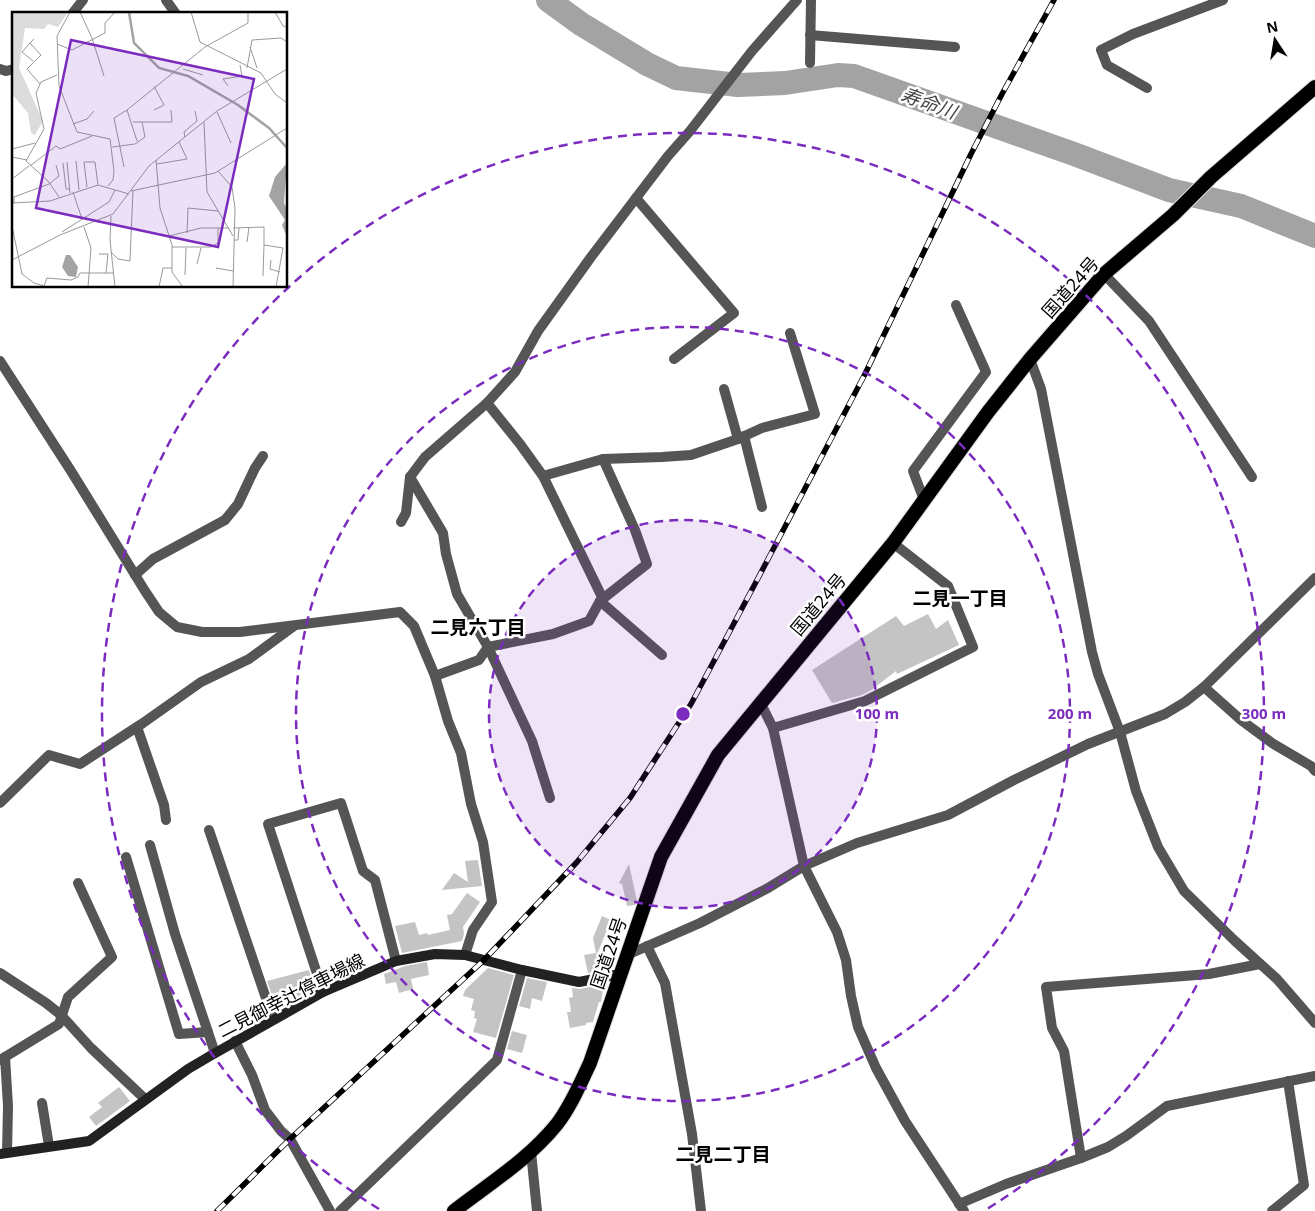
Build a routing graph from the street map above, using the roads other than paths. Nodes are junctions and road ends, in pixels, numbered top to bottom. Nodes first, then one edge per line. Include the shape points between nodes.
1 (83, 0) edge
2 (166, 0) edge
3 (797, 0) edge
4 (811, 0) edge
5 (1223, 0) edge
6 (74, 12) edge
7 (175, 12) edge
8 (810, 35) junction
9 (954, 47) dead end
10 (810, 63) dead end
11 (0, 69) edge
12 (12, 70) edge
13 (1315, 87) edge
14 (1148, 88) dead end
15 (636, 198) junction
16 (1104, 274) junction
17 (956, 305) dead end
18 (790, 333) dead end
19 (674, 359) dead end
20 (1030, 359) junction
21 (0, 361) edge
22 (724, 389) dead end
23 (487, 404) junction
24 (741, 438) junction
25 (263, 456) dead end
26 (603, 459) junction
27 (542, 476) junction
28 (410, 477) junction
29 (1252, 477) dead end
30 (924, 500) junction
31 (762, 507) dead end
32 (401, 522) dead end
33 (893, 543) junction
34 (135, 575) junction
35 (1315, 578) edge
36 (601, 600) junction
37 (295, 625) junction
38 (488, 648) junction
39 (662, 655) dead end
40 (435, 676) junction
41 (1204, 687) junction
42 (760, 702) junction
43 (137, 727) junction
44 (773, 728) junction
45 (1120, 732) junction
46 (1315, 771) edge
47 (550, 798) dead end
48 (0, 803) edge
49 (166, 820) dead end
50 (209, 830) dead end
51 (150, 845) dead end
52 (126, 857) dead end
53 (804, 866) junction
54 (78, 883) dead end
55 (647, 946) junction
56 (465, 955) junction
57 (627, 956) junction
58 (396, 961) junction
59 (1260, 964) junction
60 (522, 970) junction
61 (0, 973) edge
62 (620, 974) junction
63 (323, 992) junction
64 (62, 1015) junction
65 (273, 1019) junction
66 (1315, 1023) edge
67 (208, 1032) junction
68 (235, 1041) junction
69 (215, 1053) junction
70 (3, 1058) edge
71 (1315, 1076) edge
72 (1288, 1081) junction
73 (145, 1100) junction
74 (42, 1103) dead end
75 (49, 1146) junction
76 (531, 1152) junction
77 (4, 1154) edge
78 (1081, 1158) junction
79 (962, 1207) edge
80 (330, 1211) edge
81 (340, 1211) edge
82 (454, 1211) edge
83 (537, 1211) edge
84 (701, 1211) edge
85 (1272, 1211) edge

1 - 6 street
2 - 7 street
3 - 15 street via 752,51
4 - 8 street
5 - 14 street via 1133,34 1101,50 1108,65
8 - 9 street
8 - 10 street
11 - 12 street
13 - 16 highway, 国道24号
15 - 19 street via 734,313
15 - 23 street via 538,331 515,372
16 - 20 highway, 国道24号
16 - 29 street via 1149,321
17 - 30 street via 986,372 913,471
18 - 24 street via 815,414 762,428
20 - 30 highway, 国道24号
20 - 45 street via 1042,389 1092,652
21 - 34 street
22 - 24 street
23 - 27 street
23 - 28 street via 425,457
24 - 26 street via 691,455
24 - 31 street
25 - 34 street via 226,520 153,559
26 - 27 street
26 - 36 street via 647,564
27 - 36 street
28 - 32 street via 406,513
28 - 38 street via 443,533 457,594
30 - 33 highway, 国道24号
33 - 42 highway, 国道24号
33 - 44 street via 948,586 973,647 865,701
34 - 37 street via 159,612 178,627 202,632 240,632
35 - 41 street
36 - 38 street via 589,621 553,634
36 - 39 street
37 - 40 street via 400,612 414,626
37 - 43 street via 249,659 201,682
38 - 40 street via 479,660
38 - 47 street via 532,741
40 - 56 street via 461,753 471,804 483,842 492,902 473,930
41 - 45 street via 1165,714
41 - 46 street via 1241,720
42 - 44 street
42 - 57 highway, 国道24号 via 718,755 661,857
43 - 48 street via 80,764 49,755
43 - 49 street via 164,805
44 - 53 street
45 - 53 street via 1088,744 948,815 857,843
45 - 59 street via 1136,791 1158,847 1184,891
50 - 65 street
51 - 67 street
52 - 67 street via 179,1034
53 - 55 street via 700,923
53 - 79 street via 838,932 858,1027 876,1068 905,1121
54 - 64 street via 112,957 68,997
55 - 57 street
55 - 84 street via 666,983 692,1134
56 - 58 main road, 二見御幸辻停車場線 via 435,954
56 - 60 main road, 二見御幸辻停車場線
57 - 62 highway, 国道24号
58 - 63 main road, 二見御幸辻停車場線
58 - 63 street via 375,880 363,872 341,802 268,824
59 - 66 street
59 - 78 street via 1209,974 1046,987 1052,1028 1064,1051
60 - 62 main road, 二見御幸辻停車場線 via 579,982
60 - 81 street via 498,1060
61 - 64 street
62 - 76 highway, 国道24号 via 576,1094 558,1123
63 - 65 main road, 二見御幸辻停車場線
64 - 70 street via 59,1024
64 - 73 street
65 - 68 main road, 二見御幸辻停車場線
67 - 69 street
68 - 69 main road, 二見御幸辻停車場線
68 - 80 street via 265,1110 290,1139
69 - 73 main road, 二見御幸辻停車場線
70 - 77 street via 8,1106
71 - 72 street
72 - 78 street via 1167,1106 1108,1147
72 - 85 street via 1304,1185
73 - 75 main road, 二見御幸辻停車場線 via 89,1141
74 - 75 street
75 - 77 main road, 二見御幸辻停車場線
76 - 82 highway, 国道24号
76 - 83 street
78 - 79 street via 1006,1184

